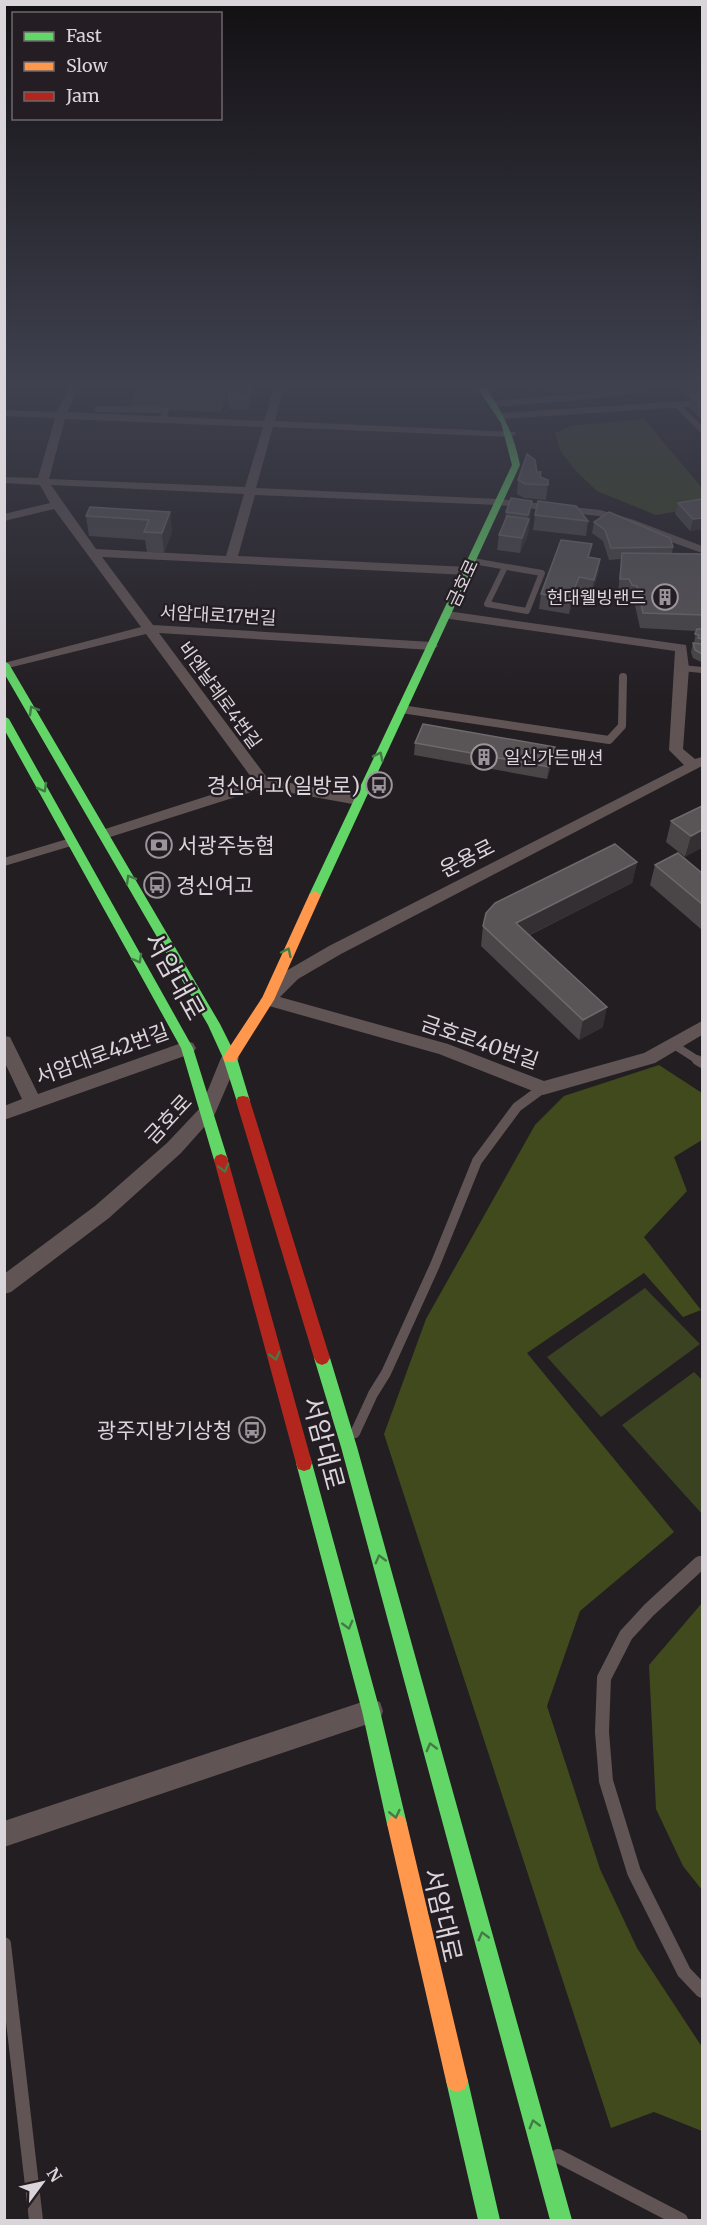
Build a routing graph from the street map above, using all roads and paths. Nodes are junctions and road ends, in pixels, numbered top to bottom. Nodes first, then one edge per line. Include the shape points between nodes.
1 (49, 491) edge
2 (227, 491) edge
3 (504, 491) edge
4 (249, 492) junction
5 (499, 501) junction
6 (57, 505) junction
7 (4, 518) edge
8 (702, 550) edge
9 (95, 553) junction
10 (231, 559) junction
11 (470, 566) junction
12 (505, 567) junction
13 (447, 615) junction
14 (149, 629) junction
15 (432, 646) junction
16 (681, 648) joint
17 (6, 661) edge
18 (682, 668) junction
19 (702, 670) edge
20 (623, 677) dead end
21 (401, 709) junction
22 (4, 719) edge
23 (698, 763) edge
24 (263, 783) junction
25 (358, 800) junction
26 (104, 834) junction
27 (73, 841) junction
28 (4, 862) edge
29 (268, 1000) junction
30 (702, 1027) edge
31 (4, 1042) edge
32 (674, 1045) junction
33 (187, 1048) junction
34 (230, 1058) junction
35 (702, 1063) edge
36 (543, 1088) junction
37 (33, 1103) junction
38 (208, 1111) junction
39 (4, 1113) edge
40 (4, 1286) edge
41 (349, 1447) junction
42 (702, 1561) edge
43 (371, 1711) junction
44 (4, 1834) edge
45 (4, 1944) edge
46 (702, 1991) edge
47 (540, 2146) junction
48 (36, 2220) edge
49 (489, 2220) edge
50 (561, 2220) edge
51 (681, 2220) edge

1 - 6 street, 비엔날레로4번길
2 - 4 street
3 - 5 main road, 금호로
4 - 5 street
4 - 10 street
5 - 8 street via 600,513
5 - 11 main road, 금호로
6 - 7 street
6 - 9 street, 비엔날레로4번길
9 - 10 street
9 - 14 street, 비엔날레로4번길
10 - 11 street
11 - 12 lane
11 - 13 main road, 금호로
12 - 12 lane via 542,573 527,611 487,604
13 - 15 main road, 금호로
13 - 16 street, 금호로
14 - 15 street, 서암대로17번길
14 - 17 street, 서암대로17번길
14 - 24 street, 비엔날레로4번길
15 - 21 main road, 금호로
16 - 18 street, 운용로
26 -> 17 main road, 서암대로
18 - 19 lane
18 - 23 street, 운용로 via 676,750
20 - 21 lane via 622,726 609,740
25 -> 21 main road, 금호로
22 -> 27 main road, 서암대로
23 - 29 street, 운용로 via 335,950 292,975
24 - 25 street
24 - 26 street
29 -> 25 main road, 금호로
34 -> 26 main road, 서암대로
27 - 28 lane
27 -> 33 main road, 서암대로
29 - 34 main road, 금호로
29 - 36 street, 금호로40번길 via 442,1049
30 - 32 street, 금호로40번길
31 - 37 street, 서암대로42번길
32 - 35 lane
32 - 36 street, 금호로40번길 via 649,1058
33 - 37 street, 서암대로42번길
33 - 38 main road, 서암대로
34 - 38 street, 금호로
34 - 41 main road, 서암대로
36 - 41 lane via 517,1107 477,1161 425,1287
37 - 39 street, 서암대로42번길
38 - 40 street, 금호로 via 174,1148 102,1212
38 -> 43 main road, 서암대로
47 -> 41 main road, 서암대로
42 - 46 lane via 626,1635 604,1678 602,1732 606,1781 634,1872 684,1972
43 - 44 street
43 -> 49 main road, 서암대로
45 - 48 lane
47 - 50 main road, 서암대로
47 - 51 lane

